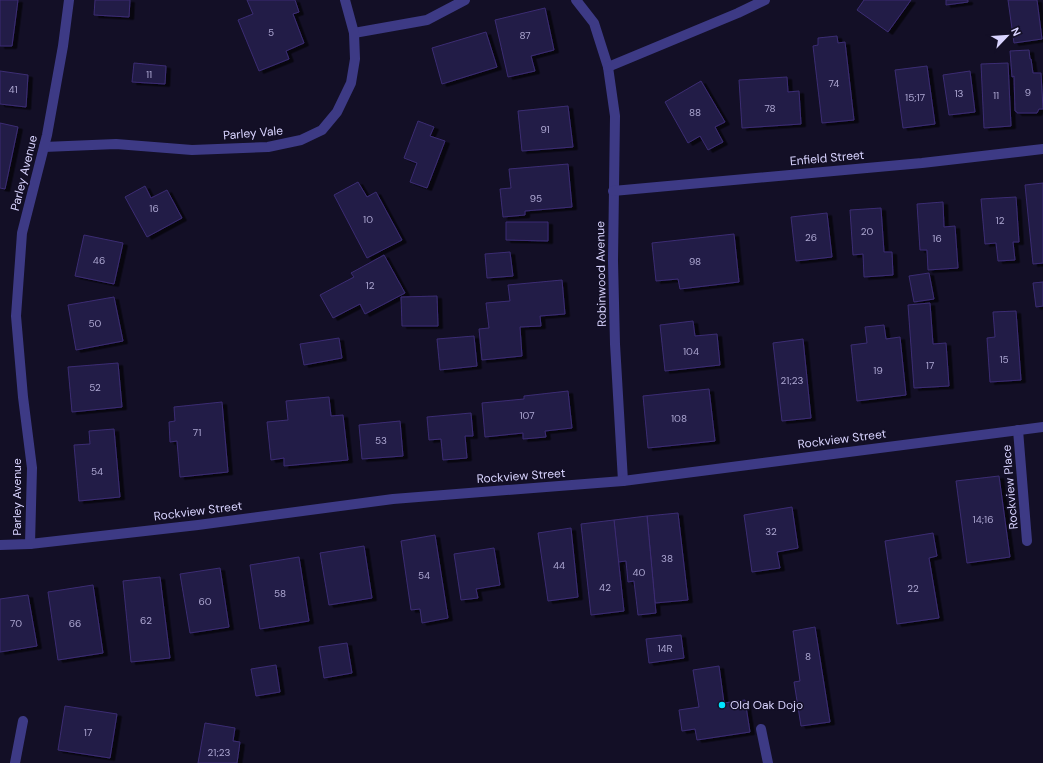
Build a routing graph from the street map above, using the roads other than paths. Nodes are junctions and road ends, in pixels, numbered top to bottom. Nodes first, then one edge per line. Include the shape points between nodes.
1 (68, 0) edge
2 (345, 0) edge
3 (465, 0) edge
4 (576, 0) edge
5 (766, 0) edge
6 (354, 33) junction
7 (608, 67) junction
8 (44, 147) junction
9 (1043, 149) edge
10 (613, 191) junction
11 (1043, 427) edge
12 (1018, 430) junction
13 (623, 481) junction
14 (1027, 541) dead end
15 (30, 544) junction
16 (0, 545) edge
17 (23, 721) dead end
18 (761, 729) dead end
19 (15, 763) edge
20 (768, 763) edge

1 - 8 street, Parley Avenue via 64,46
2 - 6 street, Parley Vale
3 - 6 street via 427,20
4 - 7 street, Robinwood Avenue via 594,23
5 - 7 street
6 - 8 street, Parley Vale via 355,59 351,83 346,94 337,112 322,130 301,140 268,147 192,150 116,144
7 - 10 street, Robinwood Avenue via 615,116
8 - 15 street, Parley Avenue via 22,233 16,316 32,468
9 - 10 street, Enfield Street via 914,164
10 - 13 street, Robinwood Avenue via 615,344
11 - 12 street, Rockview Street
12 - 13 street, Rockview Street
12 - 14 street, Rockview Place
13 - 15 street, Rockview Street via 392,499
15 - 16 street, Rockview Street
17 - 19 street
18 - 20 street

